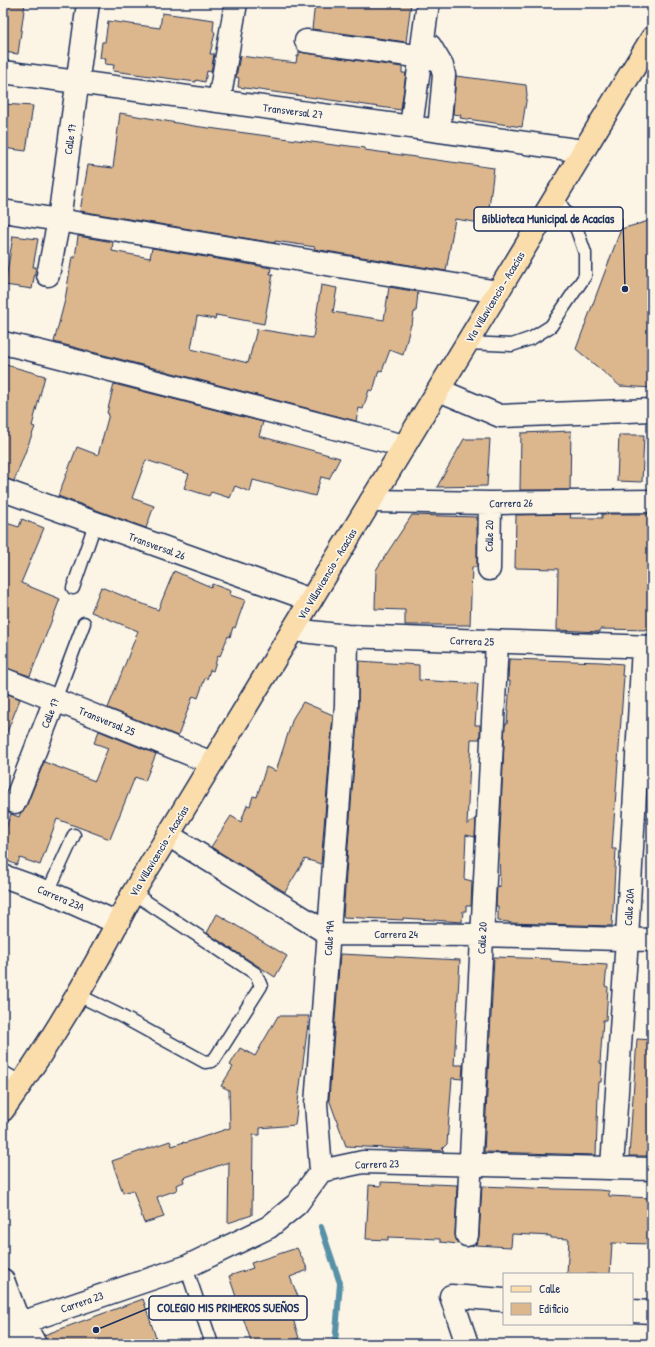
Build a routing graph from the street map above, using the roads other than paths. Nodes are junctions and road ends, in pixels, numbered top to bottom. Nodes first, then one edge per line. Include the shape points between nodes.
1 (88, 3) edge
2 (236, 3) edge
3 (428, 3) edge
4 (652, 38) edge
5 (306, 41) dead end
6 (429, 57) junction
7 (3, 72) edge
8 (77, 82) junction
9 (219, 101) junction
10 (411, 126) junction
11 (439, 130) junction
12 (583, 151) junction
13 (556, 197) junction
14 (3, 211) edge
15 (59, 220) junction
16 (48, 275) dead end
17 (498, 292) junction
18 (3, 343) edge
19 (467, 343) junction
20 (438, 390) junction
21 (652, 410) edge
22 (404, 446) junction
23 (3, 490) edge
24 (371, 501) junction
25 (652, 501) edge
26 (490, 503) junction
27 (95, 524) junction
28 (488, 569) dead end
29 (73, 588) dead end
30 (311, 600) junction
31 (84, 623) dead end
32 (292, 630) junction
33 (347, 636) junction
34 (498, 642) junction
35 (648, 647) edge
36 (3, 679) edge
37 (55, 700) junction
38 (212, 763) junction
39 (15, 802) dead end
40 (74, 835) dead end
41 (168, 835) junction
42 (3, 876) edge
43 (48, 892) junction
44 (133, 893) junction
45 (118, 923) junction
46 (329, 934) junction
47 (482, 934) junction
48 (627, 939) junction
49 (652, 940) edge
50 (78, 995) junction
51 (3, 1072) edge
52 (22, 1083) junction
53 (3, 1110) edge
54 (470, 1164) junction
55 (612, 1167) junction
56 (652, 1169) edge
57 (320, 1171) junction
58 (466, 1235) dead end
59 (186, 1267) junction
60 (3, 1280) edge
61 (503, 1300) edge
62 (633, 1311) edge
63 (652, 1312) edge
64 (15, 1326) edge
65 (35, 1344) edge
66 (212, 1344) edge
67 (467, 1344) edge

1 - 8 street, Calle 17
2 - 9 street
3 - 6 street via 424,34
4 - 12 main road, Vía Villavicencio - Acacías
5 - 6 street
6 - 10 street
6 - 11 street via 442,66 444,75
7 - 8 street, Transversal 27
8 - 9 street, Transversal 27
8 - 15 street, Calle 17
9 - 10 street, Transversal 27
10 - 11 street, Transversal 27
11 - 12 street, Transversal 27
12 - 13 main road, Vía Villavicencio - Acacías
13 - 17 main road, Vía Villavicencio - Acacías
13 - 19 lane via 577,230 585,253 585,276 550,326 532,338 512,345
14 - 15 street
15 - 16 street, Calle 17
15 - 17 street
17 - 19 main road, Vía Villavicencio - Acacías
18 - 22 street
19 - 20 main road, Vía Villavicencio - Acacías
20 - 21 street via 500,416
20 - 22 main road, Vía Villavicencio - Acacías
22 - 24 main road, Vía Villavicencio - Acacías
23 - 27 street, Transversal 26
24 - 26 street, Carrera 26
24 - 30 main road, Vía Villavicencio - Acacías
25 - 26 street, Carrera 26
26 - 28 street, Calle 20
27 - 29 lane
27 - 30 street, Transversal 26
30 - 32 main road, Vía Villavicencio - Acacías
31 - 37 lane, Calle 17
32 - 33 street, Carrera 25
32 - 38 main road, Vía Villavicencio - Acacías
33 - 34 street, Carrera 25
33 - 46 street, Calle 19A via 346,705
34 - 35 street, Carrera 25
34 - 47 street, Calle 20
35 - 48 street, Calle 20A
36 - 37 street, Transversal 25
37 - 38 street, Transversal 25
37 - 39 street, Calle 17
38 - 41 main road, Vía Villavicencio - Acacías
40 - 43 lane
41 - 44 main road, Vía Villavicencio - Acacías
41 - 46 street
42 - 43 street, Carrera 23A
43 - 45 street, Carrera 23A
44 - 45 main road, Vía Villavicencio - Acacías
44 - 50 lane via 256,974 261,986 216,1057 205,1062
45 - 50 main road, Vía Villavicencio - Acacías
46 - 47 street, Carrera 24
46 - 57 street, Calle 19A via 316,1104
47 - 48 street, Carrera 24
47 - 54 street, Calle 20
48 - 49 street, Carrera 24
48 - 55 street, Calle 20A
50 - 52 main road, Vía Villavicencio - Acacías
51 - 52 lane
52 - 53 main road, Vía Villavicencio - Acacías
54 - 55 street, Carrera 23
54 - 57 street, Carrera 23 via 364,1162
54 - 58 street, Calle 20
55 - 56 street, Carrera 23
57 - 59 street, Carrera 23 via 297,1204 268,1227
59 - 64 street, Carrera 23
59 - 66 lane
60 - 64 street
61 - 67 street via 451,1296
62 - 63 street
64 - 65 street

